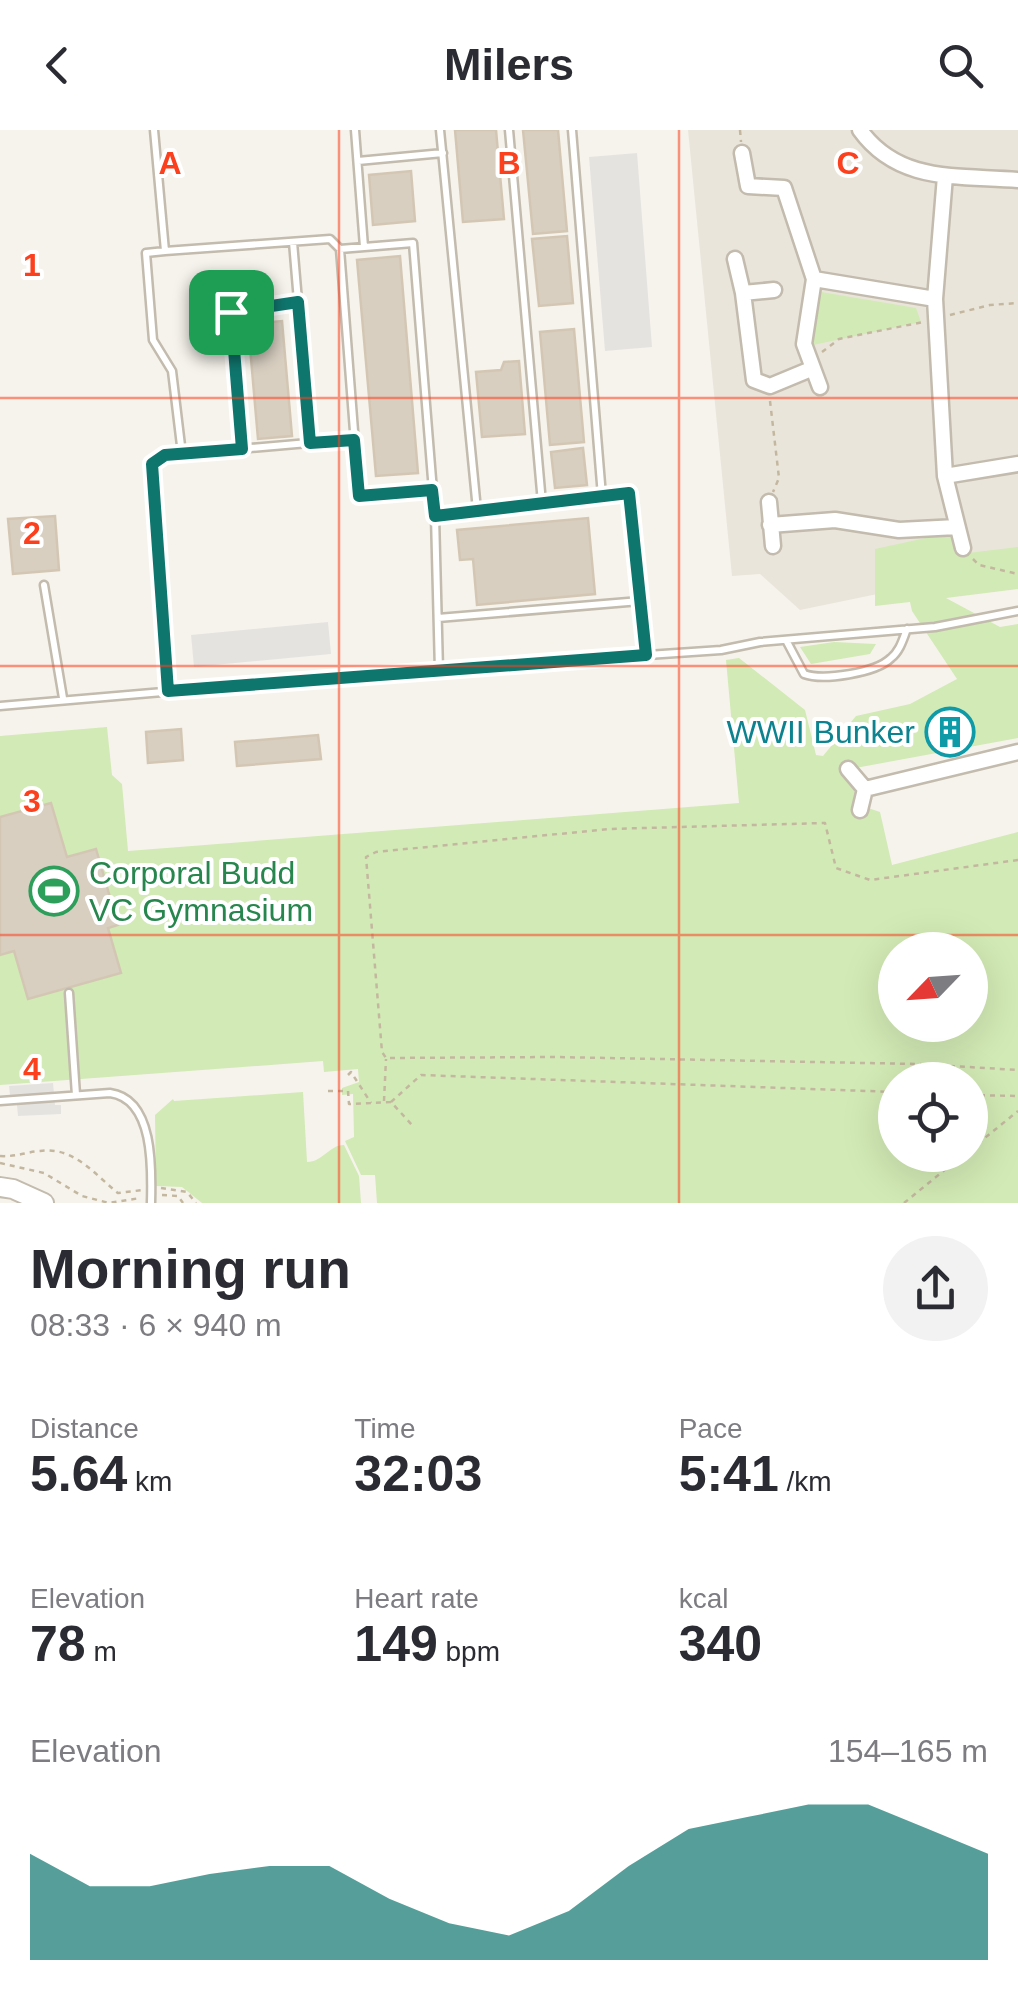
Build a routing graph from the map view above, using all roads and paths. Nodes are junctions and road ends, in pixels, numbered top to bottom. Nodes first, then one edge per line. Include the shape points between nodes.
1 (154, 130) edge
2 (356, 130) edge
3 (440, 130) edge
4 (510, 130) edge
5 (572, 130) edge
6 (860, 130) edge
7 (443, 153) junction
8 (742, 153) dead end
9 (358, 161) junction
10 (945, 176) junction
11 (1018, 180) edge
12 (292, 242) junction
13 (364, 247) junction
14 (340, 249) junction
15 (165, 251) junction
16 (735, 259) dead end
17 (814, 279) junction
18 (774, 290) dead end
19 (743, 293) junction
20 (935, 299) junction
21 (298, 302) junction
22 (1018, 303) edge
23 (938, 319) junction
24 (810, 366) junction
25 (770, 386) junction
26 (820, 387) dead end
27 (354, 440) junction
28 (310, 443) junction
29 (242, 449) junction
30 (182, 454) junction
31 (1018, 464) edge
32 (945, 476) junction
33 (432, 490) junction
34 (602, 496) junction
35 (769, 502) joint
36 (542, 503) junction
37 (477, 510) junction
38 (435, 516) junction
39 (770, 524) junction
40 (957, 527) junction
41 (773, 546) dead end
42 (962, 548) joint
43 (1018, 574) edge
44 (44, 585) dead end
45 (640, 601) junction
46 (1018, 610) edge
47 (438, 618) junction
48 (907, 629) junction
49 (785, 640) junction
50 (646, 655) junction
51 (439, 671) junction
52 (168, 691) junction
53 (63, 698) junction
54 (0, 706) edge
55 (1018, 752) edge
56 (848, 769) dead end
57 (865, 789) junction
58 (860, 810) dead end
59 (1018, 860) edge
60 (69, 993) dead end
61 (386, 1058) junction
62 (1018, 1070) edge
63 (348, 1075) dead end
64 (328, 1091) dead end
65 (878, 1091) edge
66 (76, 1095) junction
67 (988, 1095) edge
68 (1018, 1096) edge
69 (0, 1101) edge
70 (392, 1102) junction
71 (371, 1103) junction
72 (384, 1103) junction
73 (1018, 1111) edge
74 (412, 1125) dead end
75 (988, 1135) edge
76 (0, 1156) edge
77 (0, 1163) edge
78 (942, 1172) edge
79 (0, 1187) edge
80 (151, 1196) edge
81 (44, 1203) edge
82 (183, 1203) edge
83 (196, 1203) edge
84 (904, 1203) edge

1 - 15 lane
2 - 9 lane
3 - 7 lane
4 - 36 lane
5 - 34 lane
6 - 10 street via 897,166
7 - 9 lane
7 - 37 lane
8 - 17 street via 740,188 784,188
9 - 13 lane
10 - 11 street
10 - 20 street
12 - 14 lane via 330,238
12 - 15 lane
12 - 21 lane
13 - 14 lane
13 - 33 lane via 413,243
14 - 27 lane
15 - 30 lane via 146,253 154,340 172,371
16 - 19 street
17 - 20 street
17 - 24 street via 804,344
18 - 19 street
19 - 25 street via 754,380
20 - 23 street
21 - 28 lane
21 - 29 lane via 231,312
22 - 23 path
23 - 24 path via 839,339
23 - 32 street
24 - 25 street
24 - 26 street
25 - 35 path via 778,478
27 - 28 lane
27 - 33 lane via 359,496
28 - 29 lane
29 - 30 lane
30 - 52 lane via 152,464
31 - 32 street
32 - 40 street
33 - 38 lane
34 - 36 lane
34 - 45 lane via 629,493
35 - 39 street
36 - 37 lane
37 - 38 lane
38 - 47 lane
39 - 40 street via 835,520 899,530
39 - 41 street
40 - 42 street
42 - 43 path via 980,565
44 - 53 lane
45 - 47 lane
45 - 50 lane
46 - 48 lane
47 - 51 lane
48 - 49 lane
48 - 49 lane via 882,666 820,676 804,674
49 - 50 lane
50 - 51 lane
51 - 52 lane
52 - 53 lane
53 - 54 lane
55 - 57 street
56 - 57 street
57 - 58 street
59 - 61 path via 870,880 836,868 825,823 609,829 376,852 366,857
60 - 66 lane
61 - 62 path
61 - 72 path
63 - 71 path
64 - 71 path via 348,1091 349,1104
65 - 70 path via 421,1075
66 - 69 lane
66 - 80 lane via 122,1094 138,1109
67 - 68 path
70 - 72 path
70 - 74 path
71 - 72 path
73 - 75 path
76 - 80 path via 48,1151 81,1162 118,1193
77 - 80 path via 44,1173 95,1200
78 - 84 path
79 - 81 street
80 - 82 path via 178,1196
80 - 83 path via 174,1188

